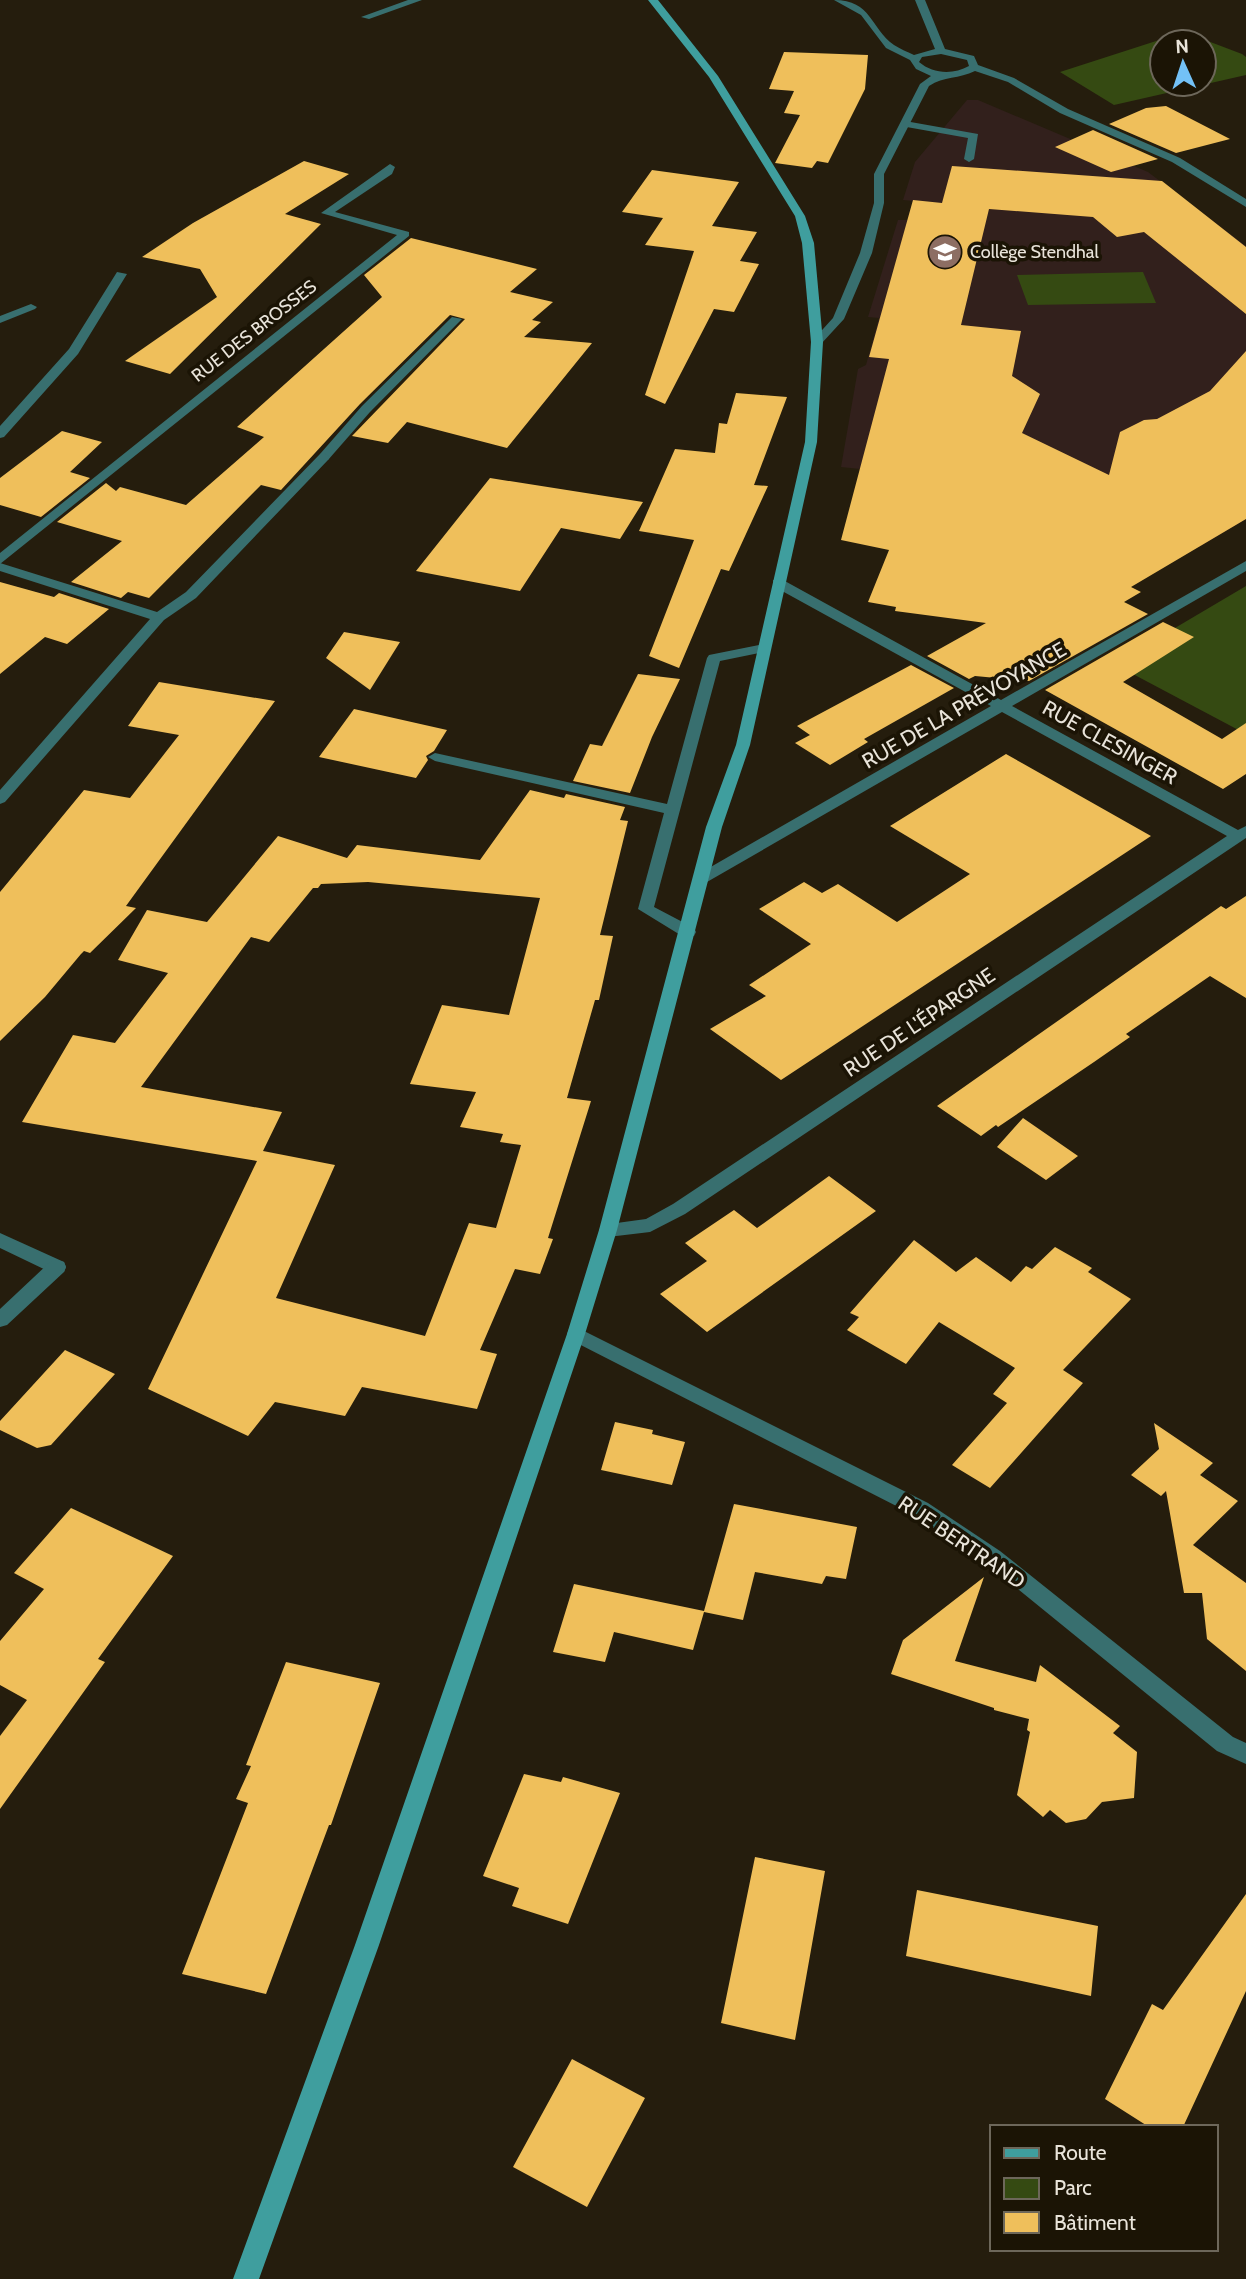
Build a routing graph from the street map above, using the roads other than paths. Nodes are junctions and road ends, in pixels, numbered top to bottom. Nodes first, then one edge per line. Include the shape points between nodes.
1 (417, 0) edge
2 (653, 0) edge
3 (839, 0) edge
4 (920, 0) edge
5 (366, 17) dead end
6 (941, 51) junction
7 (915, 58) junction
8 (974, 67) junction
9 (940, 74) junction
10 (905, 124) junction
11 (969, 159) dead end
12 (390, 167) dead end
13 (1246, 204) edge
14 (121, 274) dead end
15 (31, 307) dead end
16 (456, 319) dead end
17 (0, 320) edge
18 (817, 342) junction
19 (0, 433) edge
20 (0, 560) edge
21 (1246, 565) edge
22 (0, 567) edge
23 (778, 583) junction
24 (159, 617) junction
25 (764, 648) junction
26 (1002, 707) junction
27 (435, 757) dead end
28 (0, 799) edge
29 (671, 810) junction
30 (1242, 834) edge
31 (701, 879) junction
32 (688, 932) junction
33 (608, 1230) junction
34 (0, 1240) edge
35 (0, 1320) edge
36 (576, 1334) junction
37 (1246, 1754) edge
38 (246, 2279) edge

1 - 5 street
2 - 18 street via 713,76 800,216 808,243
3 - 7 street via 864,13 889,46
4 - 6 street
6 - 7 street
6 - 8 street via 971,58
7 - 9 street via 922,70
8 - 9 street
8 - 13 street via 1011,80 1064,111 1176,160
9 - 10 street via 925,84
10 - 11 street via 974,136
10 - 18 street via 879,174 879,203 866,253 838,319
12 - 20 street, RUE DES BROSSES via 326,213 405,234
14 - 19 street via 74,351
15 - 17 street
16 - 24 street via 191,595
18 - 23 street via 811,442
21 - 26 street, RUE DE LA PRÉVOYANCE
22 - 24 street
23 - 25 street
23 - 26 street, RUE CLESINGER
24 - 28 street
25 - 29 street via 714,658
25 - 31 street via 743,745
26 - 30 street, RUE CLESINGER
26 - 31 street, RUE DE LA PRÉVOYANCE
27 - 29 street
29 - 32 street via 646,909
30 - 33 street, RUE DE L'ÉPARGNE via 679,1209 650,1225
31 - 32 street
32 - 33 street
33 - 36 street
34 - 35 street via 57,1267
36 - 37 street, RUE BERTRAND via 921,1509 993,1557 1224,1744
36 - 38 street via 367,1945

